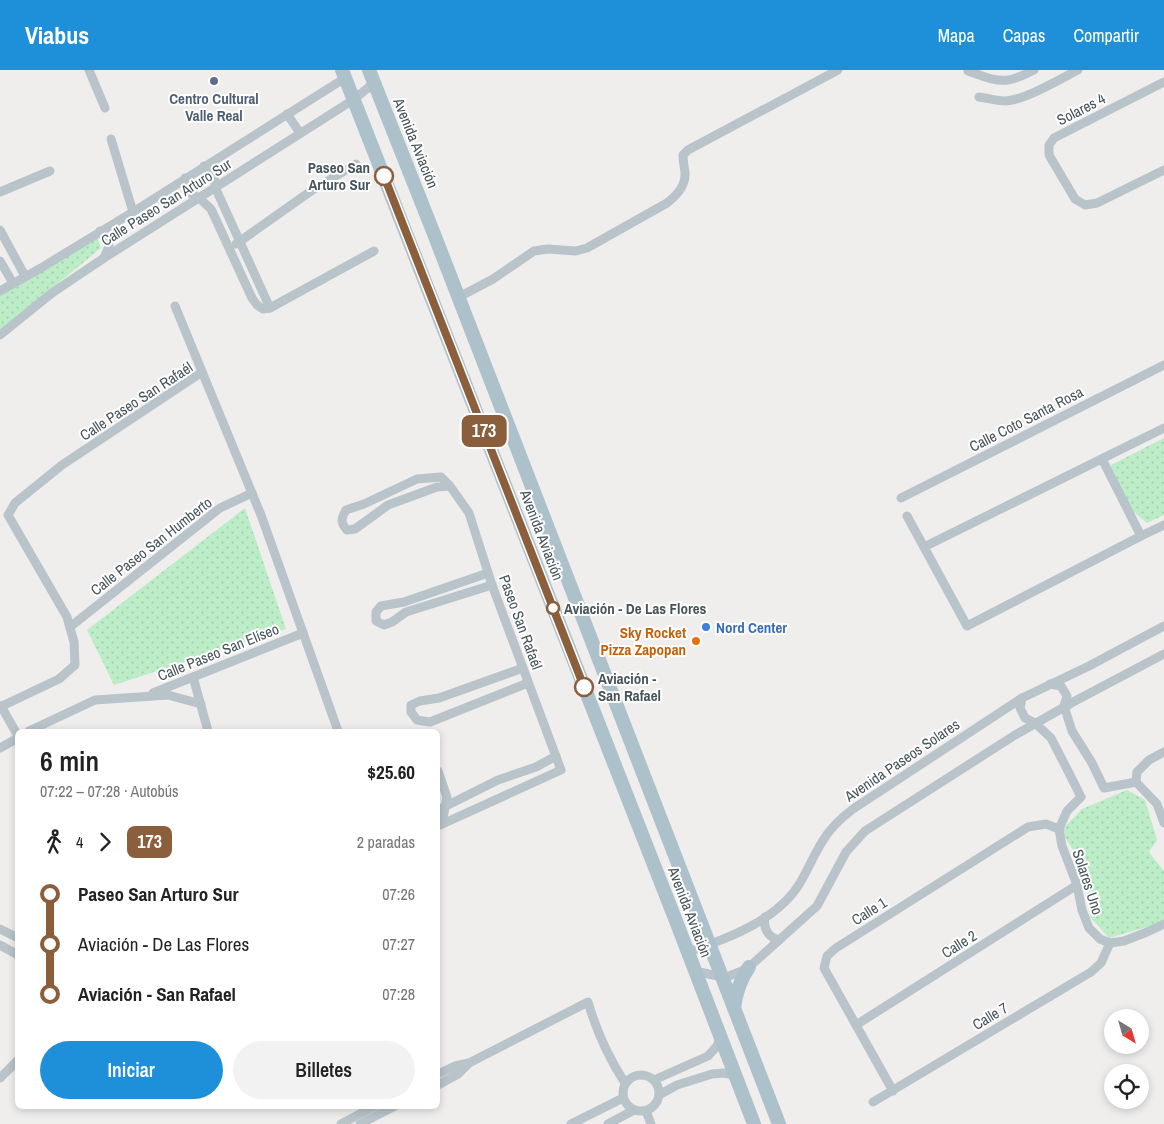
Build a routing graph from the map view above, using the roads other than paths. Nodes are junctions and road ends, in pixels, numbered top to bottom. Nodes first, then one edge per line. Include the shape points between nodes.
1 (89, 70) edge
2 (838, 70) edge
3 (1034, 70) edge
4 (1078, 70) edge
5 (968, 72) dead end
6 (343, 74) edge
7 (371, 76) edge
8 (1164, 82) edge
9 (979, 97) dead end
10 (353, 100) junction
11 (105, 108) dead end
12 (287, 114) junction
13 (300, 133) junction
14 (112, 138) dead end
15 (356, 164) dead end
16 (204, 166) junction
17 (1164, 170) edge
18 (50, 171) dead end
19 (185, 178) junction
20 (215, 187) junction
21 (0, 192) edge
22 (199, 198) junction
23 (133, 212) junction
24 (0, 230) edge
25 (100, 231) junction
26 (240, 242) junction
27 (229, 248) junction
28 (374, 250) dead end
29 (104, 258) junction
30 (0, 261) edge
31 (25, 276) junction
32 (13, 283) junction
33 (0, 291) edge
34 (458, 297) junction
35 (175, 306) dead end
36 (270, 308) junction
37 (0, 335) edge
38 (1164, 365) edge
39 (202, 372) junction
40 (1164, 428) edge
41 (1102, 459) junction
42 (450, 486) junction
43 (252, 493) junction
44 (901, 498) dead end
45 (907, 516) dead end
46 (1164, 525) edge
47 (1141, 536) junction
48 (924, 547) junction
49 (488, 573) junction
50 (492, 585) junction
51 (1164, 626) edge
52 (70, 628) junction
53 (303, 634) junction
54 (1164, 654) edge
55 (523, 668) junction
56 (193, 677) junction
57 (528, 683) junction
58 (1050, 684) junction
59 (144, 696) junction
60 (1022, 698) junction
61 (201, 704) junction
62 (1064, 706) junction
63 (0, 707) edge
64 (1035, 723) junction
65 (33, 729) edge
66 (207, 729) edge
67 (337, 729) edge
68 (15, 732) edge
69 (15, 739) edge
70 (0, 748) edge
71 (1164, 752) edge
72 (556, 756) junction
73 (440, 776) edge
74 (1136, 782) junction
75 (442, 809) edge
76 (1164, 823) edge
77 (440, 825) edge
78 (1060, 829) junction
79 (1077, 885) junction
80 (765, 917) junction
81 (1164, 924) edge
82 (0, 929) edge
83 (15, 936) edge
84 (779, 940) junction
85 (1110, 943) junction
86 (0, 945) edge
87 (710, 945) junction
88 (15, 952) edge
89 (688, 952) junction
90 (749, 966) junction
91 (696, 971) junction
92 (722, 977) junction
93 (734, 1009) junction
94 (856, 1025) junction
95 (720, 1038) junction
96 (15, 1063) edge
97 (469, 1063) junction
98 (440, 1073) edge
99 (734, 1075) junction
100 (0, 1078) edge
101 (654, 1080) junction
102 (625, 1083) junction
103 (440, 1084) edge
104 (893, 1090) junction
105 (659, 1095) junction
106 (623, 1098) junction
107 (872, 1102) dead end
108 (369, 1109) edge
109 (389, 1109) edge
110 (634, 1110) junction
111 (646, 1111) junction
112 (341, 1124) edge
113 (360, 1124) edge
114 (570, 1124) edge
115 (608, 1124) edge
116 (651, 1124) edge
117 (754, 1124) edge
118 (779, 1124) edge

1 - 11 street
2 - 34 street via 688,150 683,156 683,184 678,194 667,203 587,248 534,251 493,279
3 - 5 street via 1008,80
4 - 9 street via 1008,101
6 - 10 main road, Avenida Aviación
6 - 12 street, Calle Paseo San Arturo Sur
7 - 10 street, Calle Paseo San Arturo Sur
7 - 34 main road, Avenida Aviación
8 - 17 street, Solares 4 via 1054,138 1049,145 1049,155 1075,199 1084,205 1096,203
10 - 13 street, Calle Paseo San Arturo Sur
10 - 89 main road, Avenida Aviación
12 - 13 street
12 - 16 street, Calle Paseo San Arturo Sur
13 - 20 street, Calle Paseo San Arturo Sur
14 - 23 street
15 - 26 street via 311,191
16 - 19 street, Calle Paseo San Arturo Sur
16 - 20 street via 213,175
18 - 21 street
19 - 22 street via 190,193
19 - 23 street, Calle Paseo San Arturo Sur
20 - 22 street, Calle Paseo San Arturo Sur
20 - 26 street
22 - 27 street via 211,209
22 - 29 street, Calle Paseo San Arturo Sur
23 - 25 street, Calle Paseo San Arturo Sur
24 - 31 street
25 - 29 street via 109,246
25 - 31 street, Calle Paseo San Arturo Sur
26 - 27 street
26 - 36 street
27 - 36 street via 252,298 263,309
28 - 36 street
29 - 37 street, Calle Paseo San Arturo Sur via 52,293
30 - 32 street
31 - 32 street, Calle Paseo San Arturo Sur
32 - 33 street, Calle Paseo San Arturo Sur
34 - 87 main road, Avenida Aviación
35 - 39 street
38 - 44 street, Calle Coto Santa Rosa
39 - 43 street, Calle Paseo San Rafaél
39 - 52 street, Calle Paseo San Rafaél via 62,465 15,503 8,515 67,616
40 - 41 street
41 - 47 street
41 - 48 street
42 - 42 street via 441,477 417,479 346,510 343,525 348,530 355,529 388,505 437,487
42 - 49 street, Paseo San Rafaél via 469,513
43 - 52 street, Calle Paseo San Humberto via 220,508
43 - 53 street, Calle Paseo San Rafaél
45 - 48 street
46 - 47 street
47 - 48 street via 967,626
49 - 50 street, Paseo San Rafaél
49 - 50 street via 404,602 382,606 376,612 376,621 384,625 406,612
50 - 55 street, Paseo San Rafaél
51 - 58 street, Avenida Paseos Solares
52 - 63 street, Calle Paseo San Rafaél via 75,665 59,679
53 - 56 street, Calle Paseo San Elíseo
53 - 67 street, Calle Paseo San Rafaél
54 - 62 street
55 - 57 street, Paseo San Rafaél
55 - 57 street via 439,698 420,701 411,705 410,712 417,720 430,722
56 - 59 street, Calle Paseo San Elíseo
56 - 61 street
57 - 72 street, Paseo San Rafaél
58 - 60 street, Avenida Paseos Solares
58 - 62 street via 1061,686 1067,696
59 - 61 street via 168,695
59 - 65 street via 95,700
60 - 64 street via 1020,708 1026,718
60 - 80 street, Avenida Paseos Solares via 842,818 822,842 791,896
61 - 66 street
62 - 64 street
62 - 74 street via 1072,731 1104,788
63 - 68 street
64 - 78 street via 1051,738 1081,797 1067,811
64 - 84 street via 865,831 846,852 816,906
69 - 70 street
71 - 74 street via 1137,772
72 - 75 street via 536,767 498,780
72 - 77 street, Paseo San Rafaél via 560,770
73 - 75 street via 447,797
74 - 76 street via 1157,804
75 - 77 street
78 - 79 street, Solares Uno via 1062,846
78 - 94 street, Calle 1 via 1046,824 1028,827 827,956 824,968
79 - 85 street, Solares Uno via 1090,928
79 - 94 street, Calle 2
80 - 84 street via 768,934
80 - 87 street, Avenida Paseos Solares
81 - 85 street via 1124,941
82 - 83 street
84 - 90 street
85 - 104 street, Calle 7 via 1101,963 1091,972
86 - 88 street
87 - 89 street, Avenida Paseos Solares
87 - 92 main road, Avenida Aviación
89 - 91 main road, Avenida Aviación
90 - 92 street via 736,974
90 - 93 main road via 736,993
91 - 92 street
91 - 95 main road, Avenida Aviación
92 - 93 main road, Avenida Aviación
93 - 118 main road, Avenida Aviación
94 - 104 street, Calle 1
95 - 99 main road, Avenida Aviación
95 - 101 street via 708,1056
96 - 100 street
97 - 98 street
97 - 102 street via 588,1002 603,1045
97 - 103 street
99 - 105 street via 712,1074
99 - 117 main road, Avenida Aviación
101 - 102 street via 642,1074 629,1078
101 - 105 street
102 - 106 street
104 - 107 street, Calle 7
105 - 111 street via 655,1104
106 - 110 street
106 - 114 street
108 - 112 street
109 - 113 street
110 - 111 street
110 - 115 street
111 - 116 street

